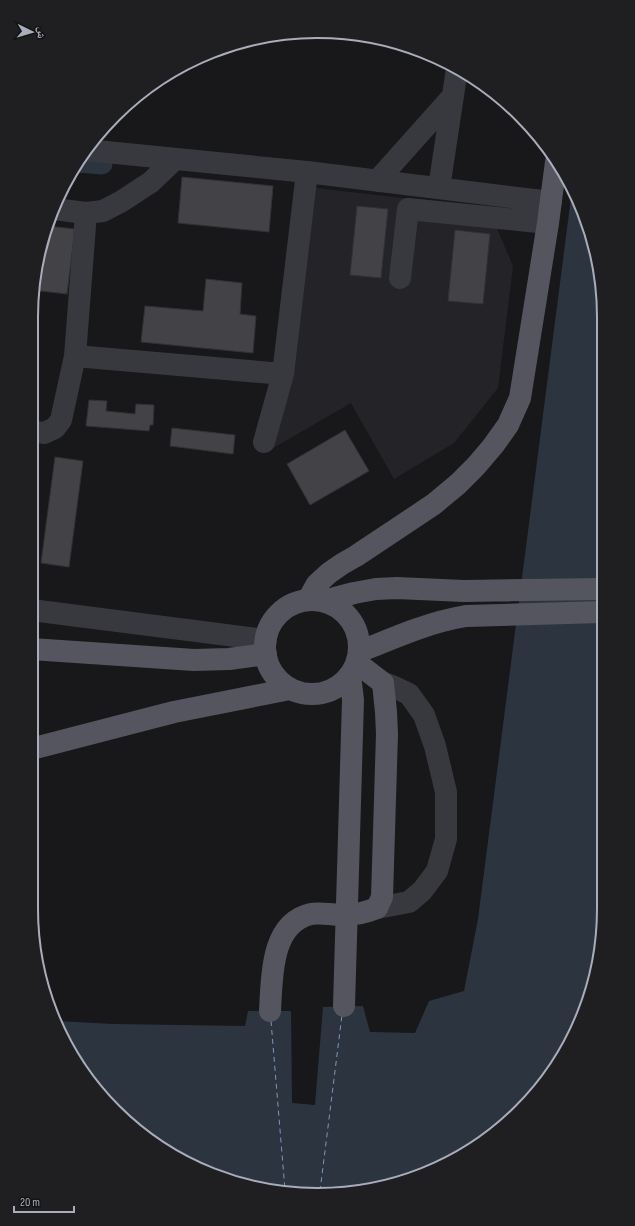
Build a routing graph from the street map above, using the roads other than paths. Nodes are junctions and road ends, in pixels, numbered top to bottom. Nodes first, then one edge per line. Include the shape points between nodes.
1 (456, 75) edge
2 (452, 97) junction
3 (93, 151) edge
4 (175, 159) junction
5 (555, 170) edge
6 (306, 172) junction
7 (377, 181) junction
8 (439, 188) junction
9 (60, 210) edge
10 (86, 213) junction
11 (549, 213) junction
12 (400, 278) dead end
13 (75, 356) junction
14 (282, 374) junction
15 (38, 432) edge
16 (264, 442) dead end
17 (597, 589) edge
18 (316, 601) junction
19 (38, 611) edge
20 (597, 612) edge
21 (266, 647) junction
22 (38, 649) edge
23 (355, 663) junction
24 (383, 683) junction
25 (290, 689) junction
26 (38, 747) edge
27 (378, 908) junction
28 (346, 915) junction
29 (344, 1006) dead end
30 (270, 1011) dead end

1 - 2 street
2 - 7 street
2 - 8 street
3 - 4 street
4 - 6 street
4 - 10 street via 151,182 122,201 103,212
5 - 11 main road
6 - 7 street
6 - 14 street
7 - 8 street
8 - 11 street
9 - 10 street
10 - 13 street
11 - 12 street via 408,209
11 - 18 main road via 520,398 508,425 476,466 434,504 329,573 318,584
13 - 14 street
13 - 15 street via 62,420 55,428 44,433
14 - 16 street
17 - 18 main road via 464,591 397,588 376,589
18 - 21 main road via 295,604 283,610 272,623
18 - 23 main road via 335,606 351,620 359,641
19 - 21 street
20 - 23 main road via 466,616 405,634
21 - 22 main road via 229,659 194,660
21 - 25 main road via 268,665 281,683
23 - 24 main road
23 - 25 main road via 342,684 333,690 312,694
23 - 28 main road
24 - 27 main road via 387,734 383,883
24 - 27 street via 409,694 424,715 435,746 446,792 446,839 437,872 422,891 409,902
25 - 26 main road via 174,712
27 - 28 main road
28 - 29 main road
28 - 30 main road via 311,914 294,920 282,936 274,959

